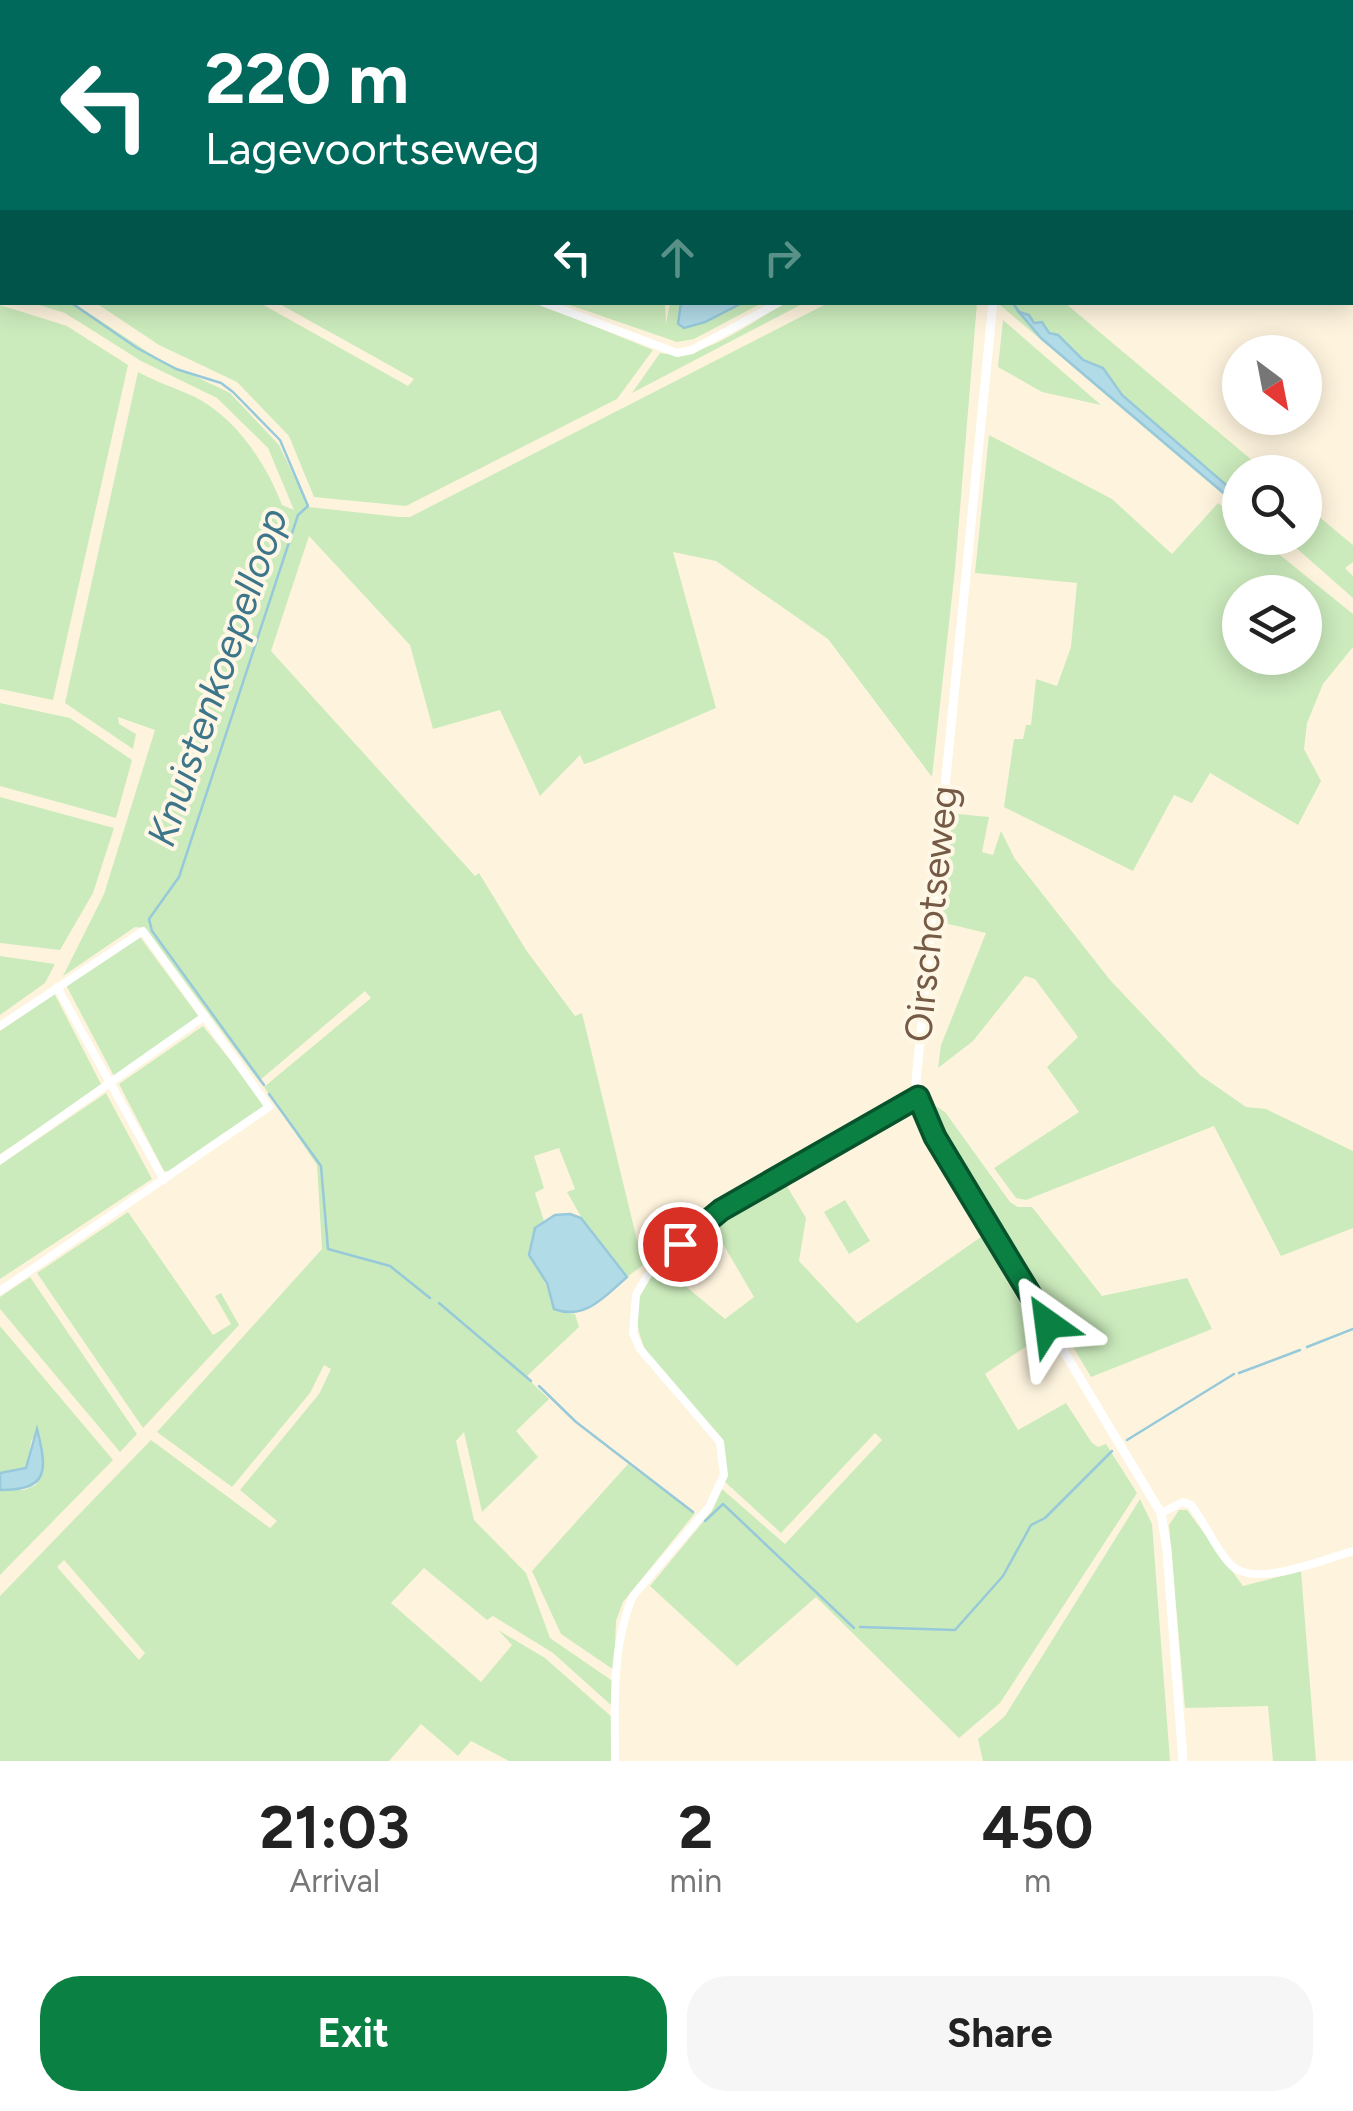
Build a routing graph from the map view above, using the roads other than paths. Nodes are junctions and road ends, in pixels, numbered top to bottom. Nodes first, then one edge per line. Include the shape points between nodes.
1 (550, 305) edge
2 (774, 305) edge
3 (992, 305) edge
4 (57, 987) junction
5 (205, 1016) junction
6 (0, 1026) edge
7 (110, 1084) junction
8 (918, 1097) junction
9 (906, 1102) joint
10 (0, 1160) edge
11 (164, 1180) junction
12 (0, 1291) edge
13 (1160, 1513) junction
14 (1353, 1551) edge
15 (616, 1761) edge
16 (1183, 1761) edge

1 - 2 street via 677,353
3 - 8 street, Oirschotseweg via 917,1044
4 - 5 street via 143,930
4 - 6 street
4 - 7 street
5 - 7 street
5 - 11 street via 269,1107
7 - 10 street
7 - 11 street
8 - 9 street
8 - 13 street, Oirschotseweg via 935,1137
9 - 15 street via 699,1226 636,1295 633,1333 640,1349 720,1442 724,1475 709,1507 626,1613
11 - 12 street
13 - 14 street via 1183,1502 1192,1506 1228,1562 1254,1575
13 - 16 street, Oirschotseweg

